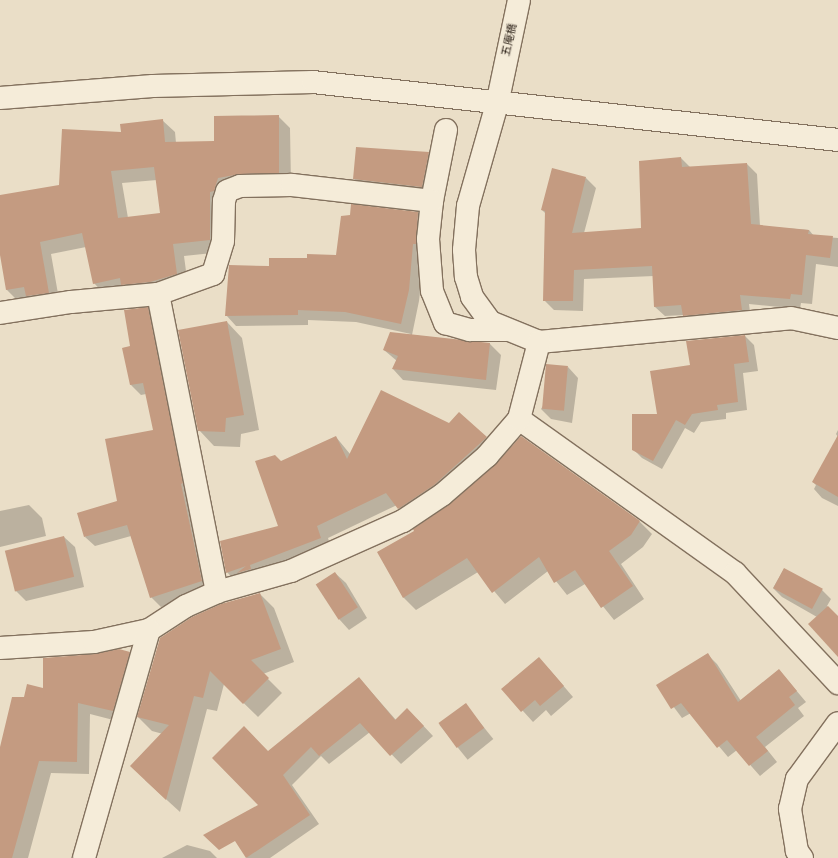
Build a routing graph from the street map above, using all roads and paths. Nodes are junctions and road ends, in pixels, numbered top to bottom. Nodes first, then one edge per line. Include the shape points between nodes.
1 (519, 0) edge
2 (0, 98) edge
3 (497, 104) junction
4 (446, 130) dead end
5 (838, 140) edge
6 (432, 201) junction
7 (158, 294) junction
8 (0, 313) edge
9 (838, 328) edge
10 (510, 330) junction
11 (539, 342) junction
12 (519, 420) junction
13 (217, 592) junction
14 (149, 630) junction
15 (0, 648) edge
16 (838, 683) edge
17 (838, 723) edge
18 (84, 858) edge
19 (802, 858) edge

1 - 3 street, 五庵橋
2 - 3 street via 153,86 313,82
3 - 5 street
3 - 10 street, 五庵橋 via 468,206 464,250 466,277 472,298 490,322
4 - 6 street
6 - 7 street via 292,185 240,186 227,191 224,201 223,241 213,274
6 - 10 street via 428,239 432,290 445,322 470,330
7 - 8 street via 71,302
7 - 13 street
9 - 11 street via 791,318
10 - 11 street, 五庵橋
11 - 12 street
12 - 13 street via 487,456 442,495 403,521 291,571
12 - 16 street via 735,573
13 - 14 street via 186,606
14 - 15 street via 94,642
14 - 18 street
17 - 19 street via 798,778 790,809 797,851

